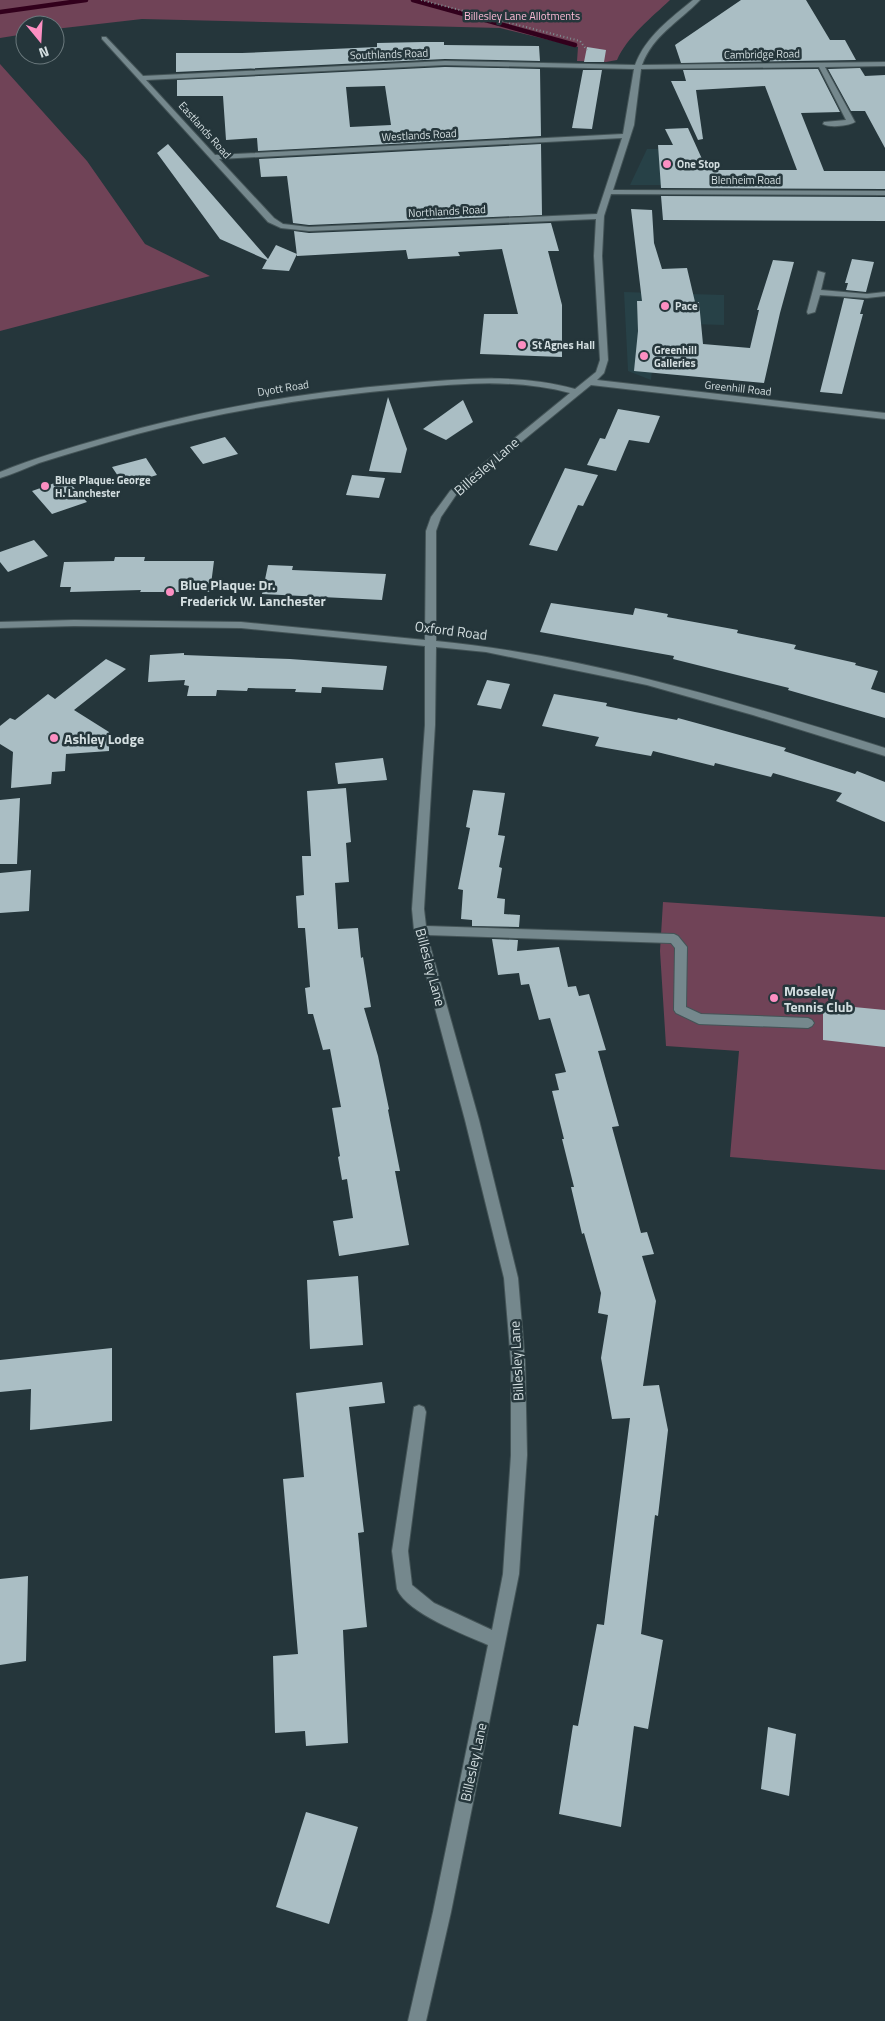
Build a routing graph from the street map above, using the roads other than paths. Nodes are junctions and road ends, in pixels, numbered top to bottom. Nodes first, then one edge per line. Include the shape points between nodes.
1 (697, 0) edge
2 (104, 38) dead end
3 (885, 64) edge
4 (821, 65) junction
5 (638, 67) junction
6 (141, 78) junction
7 (827, 124) dead end
8 (626, 136) junction
9 (213, 156) junction
10 (607, 192) junction
11 (885, 193) edge
12 (600, 216) junction
13 (295, 228) joint
14 (821, 273) dead end
15 (817, 292) junction
16 (885, 294) edge
17 (811, 312) dead end
18 (589, 382) junction
19 (577, 392) junction
20 (885, 416) edge
21 (0, 475) edge
22 (0, 626) edge
23 (430, 642) junction
24 (885, 752) edge
25 (420, 930) junction
26 (808, 1023) dead end
27 (419, 1412) dead end
28 (498, 1641) junction
29 (417, 2021) edge

1 - 5 street, Billesley Lane via 661,30 644,51
2 - 6 street, Eastlands Road
3 - 4 street, Cambridge Road
4 - 5 street, Cambridge Road
4 - 7 street via 851,122
5 - 6 street, Southlands Road via 445,64
5 - 8 street, Billesley Lane
6 - 9 street, Eastlands Road
8 - 9 street, Westlands Road
8 - 10 street, Billesley Lane
9 - 13 street, Eastlands Road via 271,220 281,226
10 - 11 street, Blenheim Road
10 - 12 street, Billesley Lane
12 - 13 street, Northlands Road
12 - 18 street, Billesley Lane via 598,256 604,360 600,373
14 - 15 street
15 - 16 street via 866,296
15 - 17 street
18 - 19 street, Billesley Lane
18 - 20 street, Greenhill Road
19 - 21 street, Dyott Road via 527,380 476,380 293,397 137,431
19 - 23 street, Billesley Lane via 454,493 436,518 430,547
22 - 23 street, Oxford Road via 74,623 241,626
23 - 24 street, Oxford Road via 486,649 647,682
23 - 25 street, Billesley Lane via 430,725 418,909
25 - 26 street via 674,940 681,947 680,1010 699,1019
25 - 28 street, Billesley Lane via 511,1278 518,1362 520,1455 511,1574
27 - 28 street via 400,1551 405,1589 428,1609
28 - 29 street, Billesley Lane

